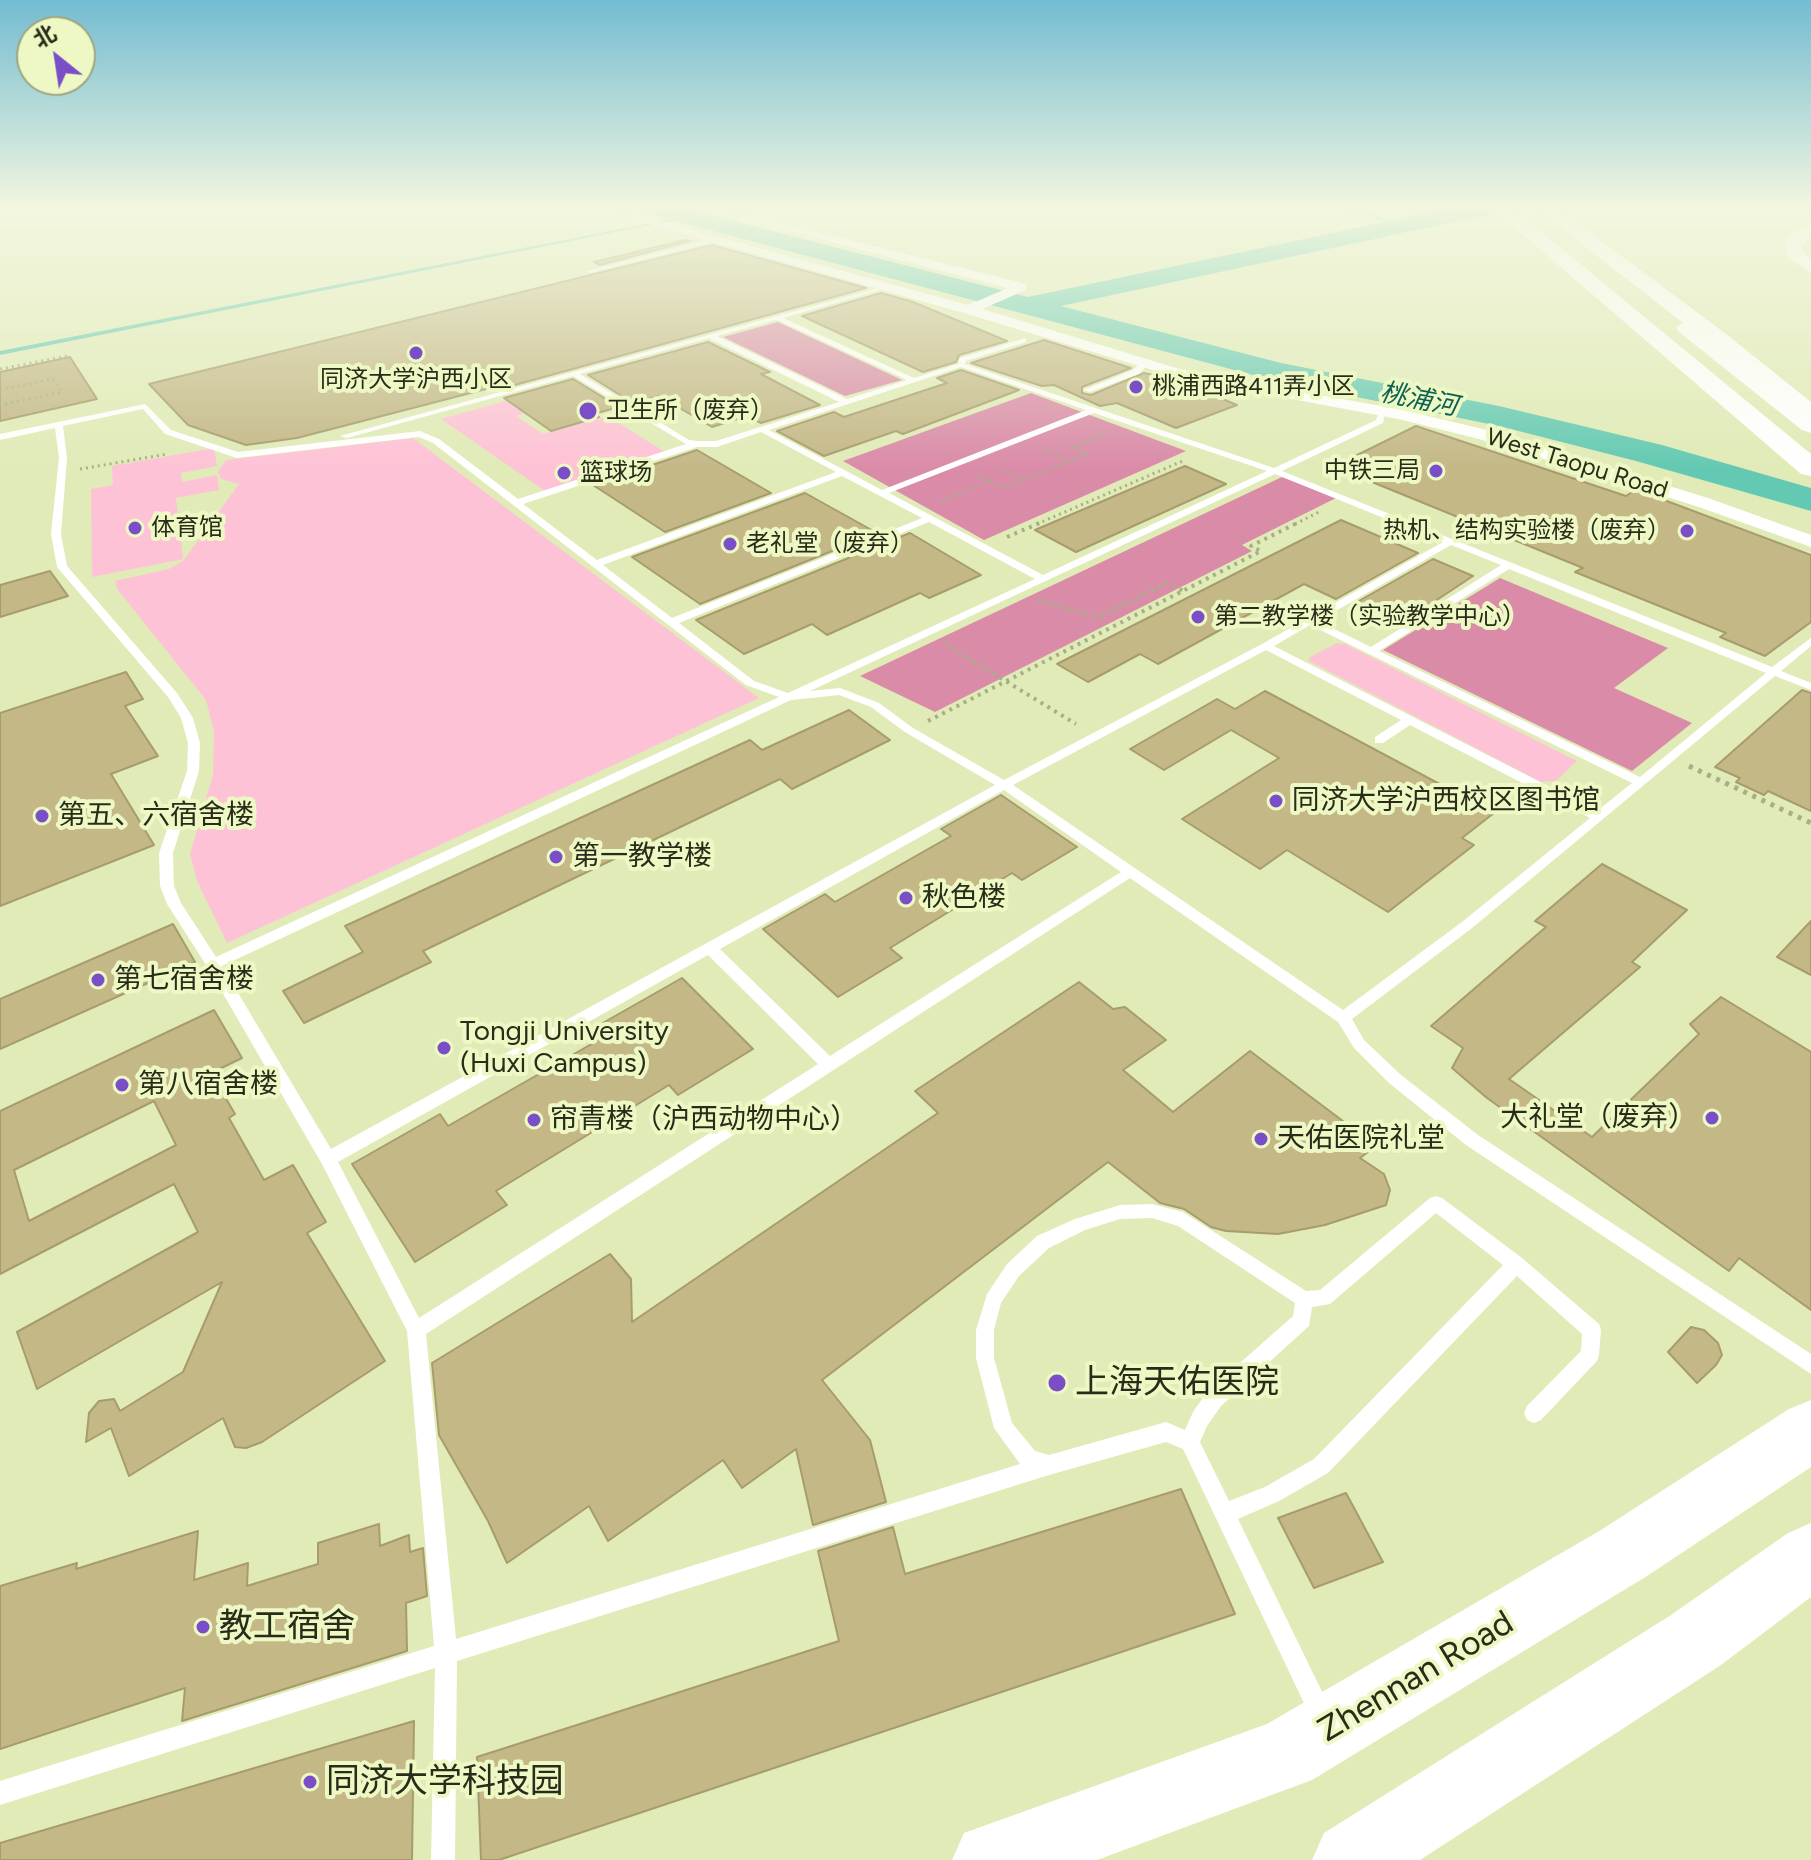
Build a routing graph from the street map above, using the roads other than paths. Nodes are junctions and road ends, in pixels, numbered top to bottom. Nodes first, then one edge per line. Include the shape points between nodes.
1 (861, 295) edge
2 (922, 295) edge
3 (1003, 295) edge
4 (1596, 295) edge
5 (1604, 295) edge
6 (1647, 295) edge
7 (1658, 295) edge
8 (976, 307) junction
9 (779, 319) junction
10 (713, 337) junction
11 (1023, 340) dead end
12 (1732, 351) junction
13 (1144, 364) junction
14 (961, 365) junction
15 (575, 374) junction
16 (913, 380) junction
17 (1087, 390) dead end
18 (1811, 399) edge
19 (846, 402) junction
20 (1096, 409) junction
21 (1382, 414) dead end
22 (1811, 415) edge
23 (59, 424) junction
24 (1811, 425) edge
25 (761, 429) junction
26 (0, 437) edge
27 (696, 444) junction
28 (237, 455) junction
29 (1811, 468) edge
30 (1275, 471) junction
31 (842, 473) junction
32 (1811, 477) edge
33 (882, 493) junction
34 (516, 503) junction
35 (930, 518) junction
36 (1452, 541) junction
37 (1811, 541) edge
38 (596, 564) junction
39 (1510, 564) junction
40 (1043, 579) junction
41 (1310, 621) junction
42 (672, 622) junction
43 (1811, 641) edge
44 (1266, 646) junction
45 (1371, 651) junction
46 (1774, 671) junction
47 (1811, 687) edge
48 (790, 697) junction
49 (1410, 720) junction
50 (1379, 740) dead end
51 (1641, 782) junction
52 (1004, 785) junction
53 (1598, 817) junction
54 (1131, 871) junction
55 (710, 948) junction
56 (213, 964) junction
57 (1343, 1018) junction
58 (828, 1064) junction
59 (328, 1159) junction
60 (1516, 1264) junction
61 (1304, 1299) junction
62 (416, 1330) junction
63 (1811, 1365) edge
64 (1534, 1413) dead end
65 (1811, 1431) edge
66 (1190, 1442) junction
67 (1049, 1465) junction
68 (1224, 1514) junction
69 (1811, 1556) edge
70 (446, 1653) junction
71 (1328, 1729) junction
72 (0, 1793) edge
73 (443, 1860) edge
74 (991, 1860) edge
75 (1351, 1860) edge

1 - 9 lane
2 - 8 street, West Taopu Road
3 - 8 street
4 - 32 main road
5 - 29 main road
6 - 24 main road
7 - 12 main road
8 - 13 street, West Taopu Road
9 - 10 lane
9 - 16 lane
10 - 15 lane
10 - 19 lane
11 - 14 lane
12 - 18 main road via 1765,365
12 - 22 main road
13 - 17 lane
13 - 37 street, West Taopu Road via 1443,424 1617,474
14 - 16 lane
14 - 20 lane
15 - 27 lane
15 - 28 lane via 347,435
16 - 19 lane
19 - 25 lane
20 - 30 lane
20 - 33 lane
21 - 30 lane via 1380,421
23 - 26 lane
23 - 28 lane via 145,406 168,432
23 - 56 lane via 62,472 56,534 62,567 187,718 194,743 193,771 166,853 167,886
25 - 27 lane via 717,444
25 - 31 lane
27 - 34 lane
28 - 34 lane via 420,434
30 - 36 lane
30 - 40 lane
31 - 33 lane
31 - 38 lane
33 - 35 lane
34 - 38 lane
35 - 40 lane
35 - 42 lane
36 - 39 lane
36 - 41 lane
38 - 42 lane
39 - 45 lane
39 - 46 lane
40 - 48 lane
41 - 44 lane
41 - 45 lane
42 - 48 lane via 750,683
43 - 46 lane
44 - 49 lane
44 - 52 lane
45 - 51 lane
46 - 47 lane
46 - 51 lane
48 - 52 lane via 840,691 875,705
48 - 56 lane
49 - 50 lane
49 - 53 lane
51 - 53 lane
52 - 54 lane
52 - 55 lane
53 - 57 lane
54 - 57 lane
54 - 58 lane
55 - 58 lane
55 - 59 lane
56 - 59 lane
57 - 63 lane via 1359,1044 1395,1079 1472,1140
58 - 62 lane
59 - 62 lane
60 - 61 lane via 1436,1203 1324,1298
60 - 64 lane via 1592,1330 1590,1355
60 - 68 lane via 1321,1466
61 - 66 lane via 1302,1320 1214,1399
61 - 67 lane via 1183,1220 1152,1211 1120,1212 1043,1242 1013,1270 993,1300 985,1358 1004,1428 1029,1460
62 - 70 lane
65 - 71 main road, Zhennan Road via 1624,1553
66 - 67 lane via 1166,1432
66 - 68 lane
67 - 70 lane
68 - 71 lane
69 - 75 main road via 1696,1640
70 - 72 lane
70 - 73 lane
71 - 74 main road, Zhennan Road via 1286,1754

